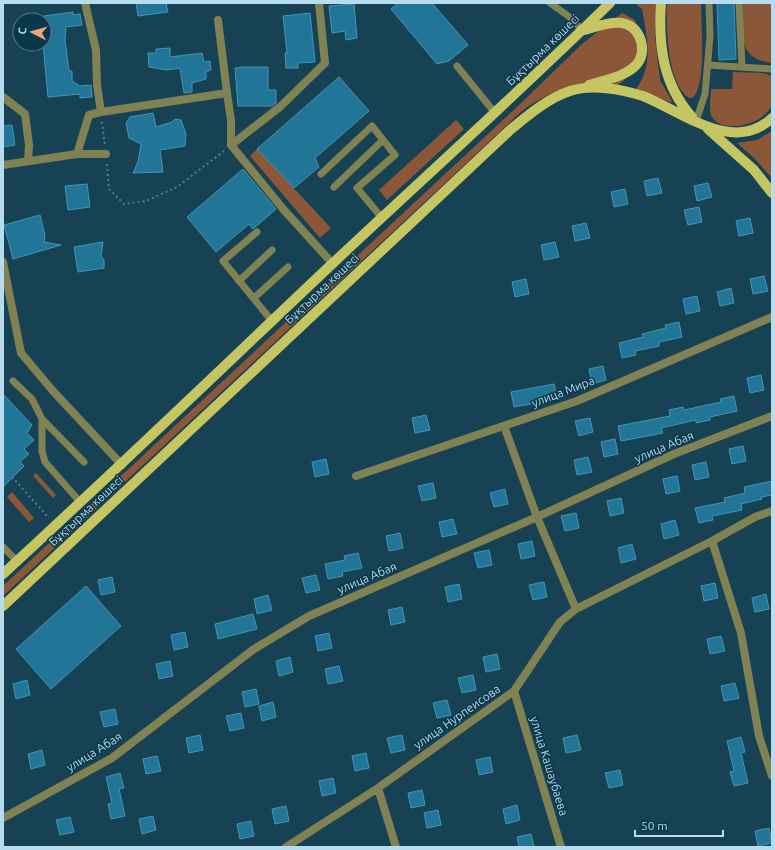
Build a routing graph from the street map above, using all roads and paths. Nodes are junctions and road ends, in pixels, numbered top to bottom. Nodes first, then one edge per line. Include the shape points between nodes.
1 (86, 3) edge
2 (319, 3) edge
3 (550, 3) edge
4 (610, 3) edge
5 (661, 3) edge
6 (709, 3) edge
7 (739, 3) edge
8 (218, 20) dead end
9 (583, 31) junction
10 (708, 65) junction
11 (457, 66) dead end
12 (742, 67) junction
13 (772, 69) edge
14 (570, 91) junction
15 (227, 93) junction
16 (3, 97) edge
17 (101, 112) junction
18 (495, 113) junction
19 (772, 118) edge
20 (696, 121) junction
21 (383, 140) junction
22 (231, 145) junction
23 (77, 154) junction
24 (106, 154) junction
25 (28, 161) junction
26 (3, 165) edge
27 (321, 174) dead end
28 (334, 187) dead end
29 (772, 193) edge
30 (382, 218) junction
31 (257, 232) dead end
32 (272, 250) dead end
33 (3, 262) edge
34 (332, 264) junction
35 (288, 267) dead end
36 (240, 281) junction
37 (254, 298) junction
38 (772, 317) edge
39 (272, 321) junction
40 (13, 381) dead end
41 (772, 416) edge
42 (42, 419) junction
43 (504, 426) junction
44 (84, 462) dead end
45 (122, 465) junction
46 (356, 476) dead end
47 (12, 477) dead end
48 (80, 502) junction
49 (772, 512) edge
50 (537, 517) junction
51 (50, 520) dead end
52 (712, 542) junction
53 (4, 551) edge
54 (17, 561) junction
55 (3, 574) edge
56 (3, 606) edge
57 (576, 609) junction
58 (514, 691) junction
59 (772, 776) edge
60 (378, 788) junction
61 (3, 818) edge
62 (286, 847) edge
63 (396, 847) edge
64 (561, 847) edge

1 - 17 street via 96,50
2 - 22 street via 326,63 281,106
3 - 9 lane via 571,18
4 - 9 main road, Бұқтырма көшесі
5 - 20 main road via 661,42 666,74 671,88
6 - 10 lane
7 - 12 lane
8 - 15 street
9 - 14 main road via 616,22 630,24 640,39 641,56 637,64 620,74
9 - 18 main road, Бұқтырма көшесі
10 - 12 lane
10 - 20 lane via 705,94
11 - 18 lane
12 - 13 lane
14 - 20 main road, Бұқтырма көшесі via 603,88 641,96
14 - 56 main road, Бұқтырма көшесі via 540,108 509,131
15 - 17 street
15 - 22 street
16 - 25 street via 25,114 29,145
17 - 23 street via 89,115
17 - 24 path
18 - 30 main road, Бұқтырма көшесі
19 - 20 main road via 760,127 740,132 718,131
20 - 29 main road via 724,142 754,170
21 - 27 lane via 372,126
21 - 28 lane
21 - 30 lane via 395,155 357,188
22 - 24 path via 177,187 146,201 124,204 109,189
22 - 34 street
23 - 24 street
23 - 25 street
25 - 26 street
30 - 34 main road, Бұқтырма көшесі
31 - 36 lane via 223,261
32 - 36 lane
33 - 45 street via 21,353 52,391
34 - 39 main road, Бұқтырма көшесі
35 - 37 lane
36 - 37 lane
37 - 39 lane
38 - 43 street, улица Мира via 577,401
39 - 45 main road, Бұқтырма көшесі
40 - 42 lane via 32,399
41 - 50 street, улица Абая via 674,454
42 - 44 lane
42 - 48 lane via 42,451 45,462
43 - 46 street, улица Мира
43 - 50 street
45 - 48 main road, Бұқтырма көшесі
47 - 51 path
48 - 54 main road, Бұқтырма көшесі
49 - 52 street, улица Нурпеисова via 755,517
50 - 57 street
50 - 61 street, улица Абая via 309,616 254,649 112,758
52 - 57 street, улица Нурпеисова
52 - 59 street via 741,633 759,736
53 - 54 lane
54 - 55 main road, Бұқтырма көшесі
57 - 58 street, улица Нурпеисова via 560,622
58 - 60 street, улица Нурпеисова
58 - 64 street, улица Кашаубаева
60 - 62 street, улица Нурпеисова
60 - 63 street

